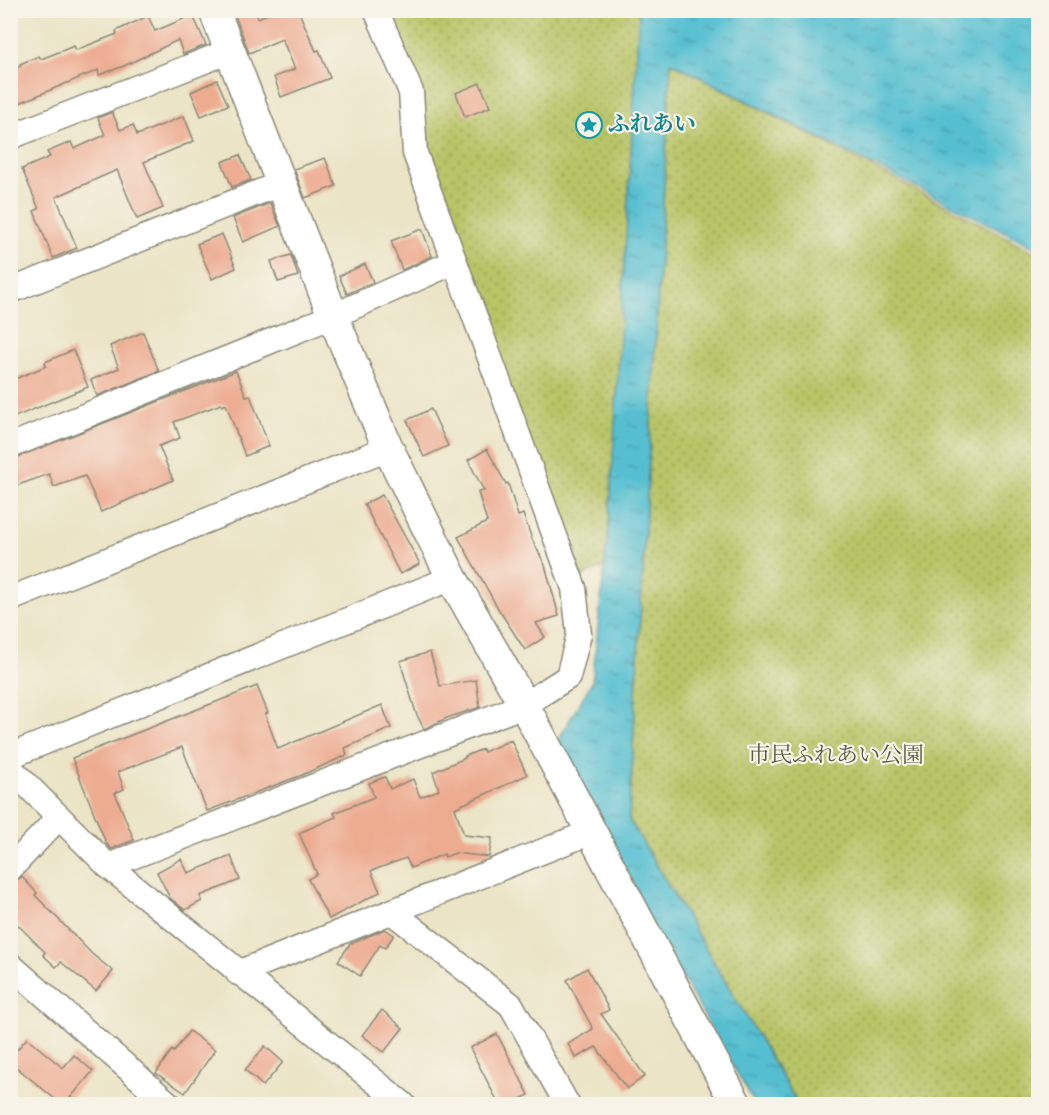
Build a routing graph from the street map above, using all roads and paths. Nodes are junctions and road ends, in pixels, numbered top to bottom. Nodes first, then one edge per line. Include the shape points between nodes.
1 (214, 10) edge
2 (376, 10) edge
3 (230, 51) junction
4 (10, 137) edge
5 (282, 183) junction
6 (454, 262) junction
7 (10, 291) edge
8 (333, 316) junction
9 (10, 446) edge
10 (388, 448) junction
11 (452, 578) junction
12 (10, 599) edge
13 (524, 705) junction
14 (10, 756) edge
15 (10, 768) edge
16 (59, 817) junction
17 (591, 832) junction
18 (108, 866) junction
19 (10, 869) edge
20 (392, 912) junction
21 (10, 965) edge
22 (238, 973) junction
23 (169, 1104) edge
24 (403, 1104) edge
25 (567, 1104) edge
26 (736, 1104) edge

1 - 3 street
2 - 6 street via 411,92 415,153
3 - 4 street
3 - 5 street
5 - 7 street
5 - 8 street
6 - 8 street
6 - 13 street via 574,588 579,634 568,677
8 - 9 street
8 - 10 street
10 - 11 street
10 - 12 street
11 - 13 street
11 - 14 street
13 - 17 street
13 - 18 street
15 - 16 street
16 - 18 street
16 - 19 street
17 - 20 street
17 - 26 street
18 - 22 street
20 - 22 street
20 - 25 street via 511,1005
21 - 23 street
22 - 24 street

